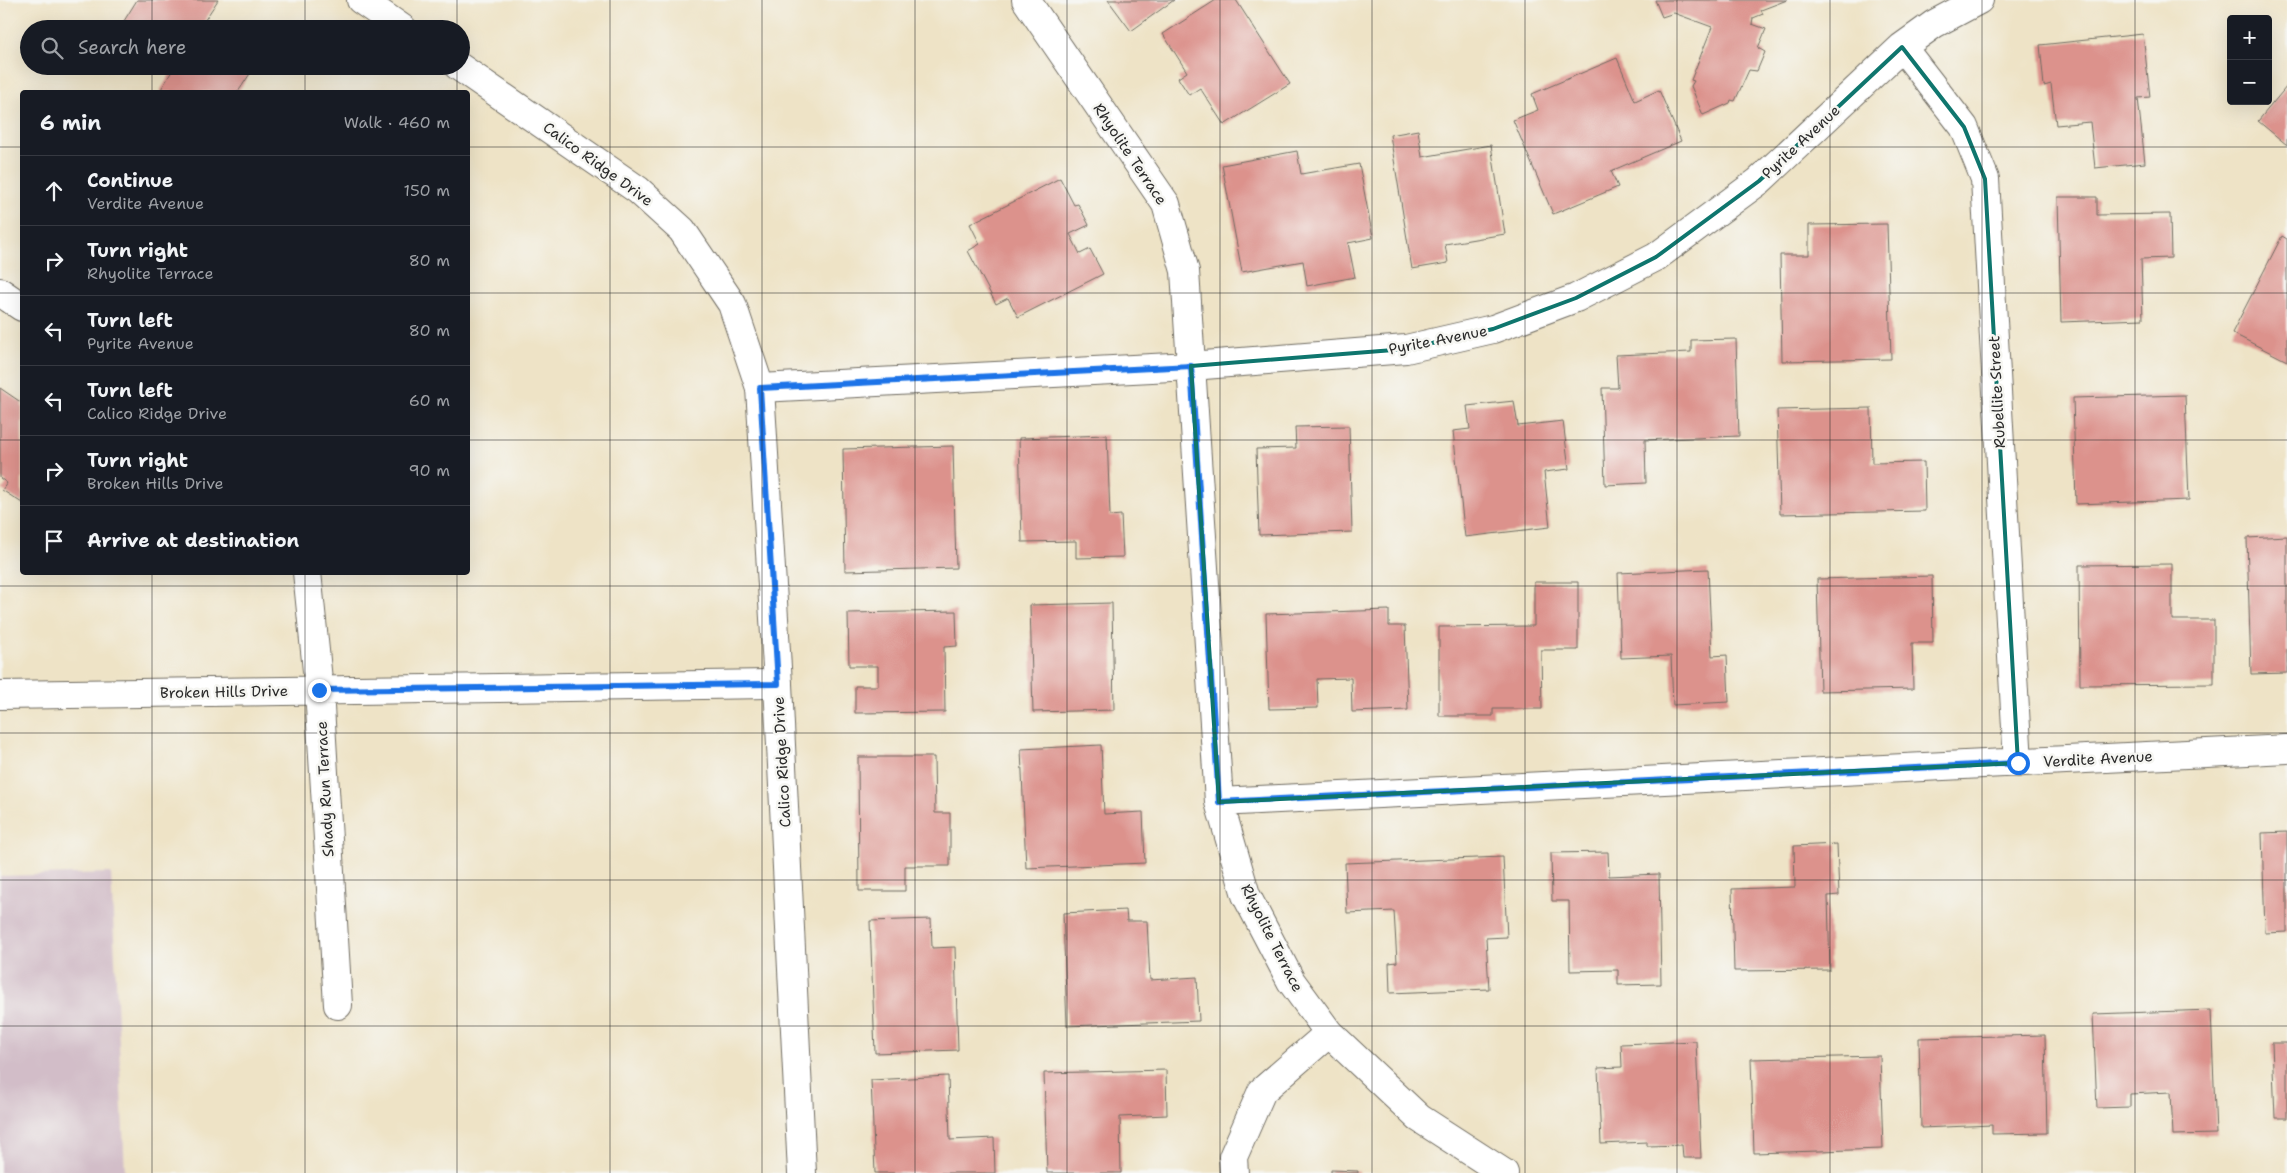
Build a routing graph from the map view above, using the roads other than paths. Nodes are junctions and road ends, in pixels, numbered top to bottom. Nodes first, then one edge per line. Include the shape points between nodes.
1 (361, 0) edge
2 (1026, 0) edge
3 (1979, 0) edge
4 (390, 20) edge
5 (1902, 47) junction
6 (470, 74) edge
7 (0, 292) edge
8 (20, 306) edge
9 (1191, 366) junction
10 (760, 388) junction
11 (307, 575) edge
12 (778, 684) junction
13 (319, 690) junction
14 (0, 695) edge
15 (2287, 749) edge
16 (2018, 763) junction
17 (1219, 802) junction
18 (338, 1005) dead end
19 (1329, 1033) junction
20 (802, 1173) edge
21 (1234, 1173) edge
22 (1504, 1173) edge

1 - 4 street
2 - 9 street, Rhyolite Terrace via 1166,204 1185,271
3 - 5 street, Pyrite Avenue via 1934,24
5 - 9 street, Pyrite Avenue via 1759,181 1656,257 1576,298 1493,329 1406,350
5 - 16 street, Rubellite Street via 1964,127 1985,179
6 - 10 street, Calico Ridge Drive via 638,190 682,230 732,304
7 - 8 street
9 - 10 street, Pyrite Avenue
9 - 17 street, Rhyolite Terrace
10 - 12 street, Calico Ridge Drive
11 - 13 street, Shady Run Terrace
12 - 13 street, Broken Hills Drive
12 - 20 street, Calico Ridge Drive
13 - 14 street, Broken Hills Drive
13 - 18 street, Shady Run Terrace
15 - 16 street, Verdite Avenue
16 - 17 street, Verdite Avenue
17 - 19 street, Rhyolite Terrace via 1246,895 1291,981
19 - 21 street via 1262,1091 1233,1157
19 - 22 street, Rhyolite Terrace via 1419,1118

